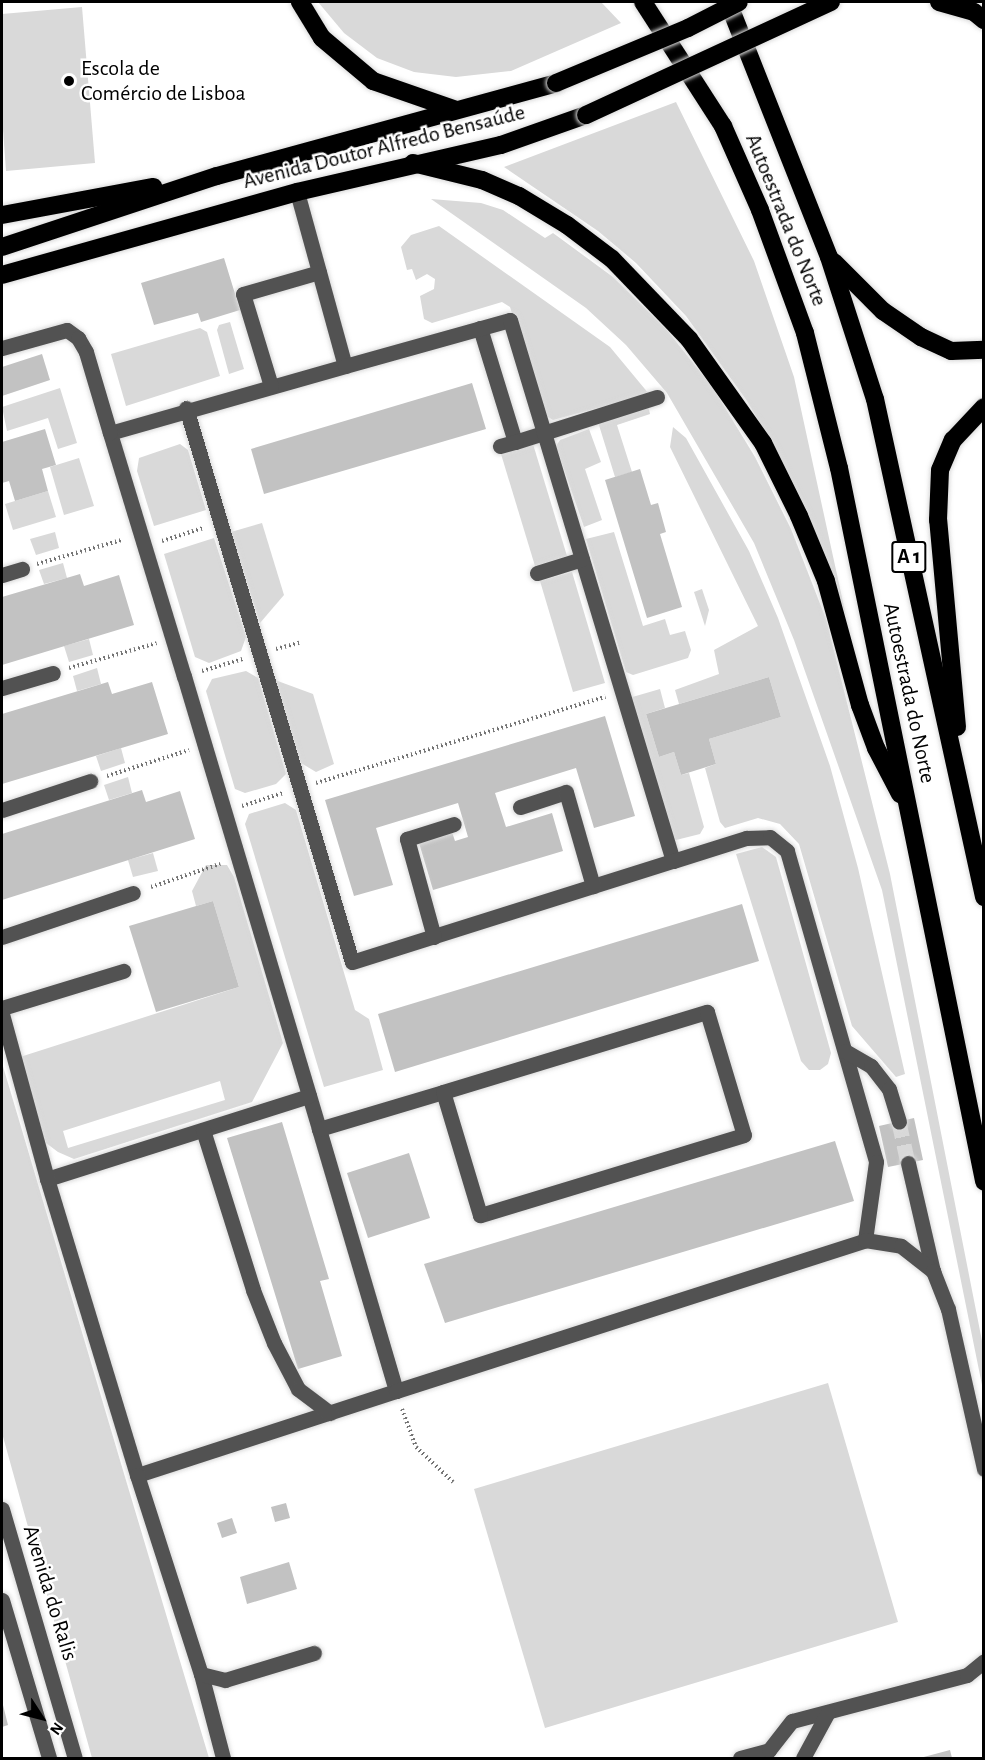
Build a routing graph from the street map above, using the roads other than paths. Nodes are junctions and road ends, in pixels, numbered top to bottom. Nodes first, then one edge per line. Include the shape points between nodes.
1 (300, 2) edge
2 (643, 2) edge
3 (728, 2) edge
4 (740, 2) edge
5 (831, 2) edge
6 (939, 2) edge
7 (984, 20) edge
8 (454, 109) junction
9 (413, 163) junction
10 (217, 176) junction
11 (297, 192) junction
12 (2, 215) edge
13 (2, 247) edge
14 (829, 257) junction
15 (319, 272) junction
16 (2, 275) edge
17 (480, 328) junction
18 (2, 348) edge
19 (984, 350) edge
20 (345, 366) junction
21 (271, 386) junction
22 (657, 397) dead end
23 (984, 407) edge
24 (186, 408) junction
25 (110, 433) junction
26 (544, 433) junction
27 (515, 442) junction
28 (500, 446) dead end
29 (582, 559) junction
30 (22, 569) dead end
31 (537, 573) dead end
32 (2, 574) edge
33 (53, 673) dead end
34 (2, 688) edge
35 (90, 781) dead end
36 (964, 800) junction
37 (908, 806) junction
38 (520, 807) dead end
39 (2, 810) edge
40 (454, 824) dead end
41 (673, 861) junction
42 (593, 886) junction
43 (133, 893) dead end
44 (984, 897) edge
45 (2, 937) edge
46 (434, 937) junction
47 (123, 971) dead end
48 (2, 1008) edge
49 (2, 1014) edge
50 (845, 1051) junction
51 (443, 1092) junction
52 (309, 1096) junction
53 (898, 1122) tunnel mouth
54 (319, 1129) junction
55 (203, 1130) junction
56 (908, 1163) tunnel mouth
57 (47, 1179) junction
58 (984, 1181) edge
59 (865, 1240) junction
60 (933, 1271) junction
61 (396, 1391) junction
62 (330, 1413) junction
63 (984, 1469) edge
64 (137, 1475) junction
65 (2, 1509) edge
66 (2, 1600) edge
67 (6, 1627) edge
68 (314, 1653) dead end
69 (984, 1661) edge
70 (201, 1674) junction
71 (828, 1712) junction
72 (49, 1758) edge
73 (75, 1758) edge
74 (224, 1758) edge
75 (740, 1758) edge
76 (803, 1758) edge

1 - 8 highway via 322,38 373,81
2 - 37 highway, Autoestrada do Norte / A 1 via 723,126 760,210 805,333 839,468
3 - 14 highway, Autoestrada do Norte
4 - 8 highway, Avenida Doutor Alfredo Bensaúde, bridge via 556,83
5 - 9 highway, Avenida Doutor Alfredo Bensaúde, bridge via 586,115 501,146
6 - 7 highway via 974,12
8 - 10 highway, Avenida Doutor Alfredo Bensaúde
9 - 11 highway, Avenida Doutor Alfredo Bensaúde
9 - 37 highway via 482,180 519,196 567,225 656,300 717,375 763,443 799,516 826,581 876,748
10 - 12 highway
10 - 13 highway, Avenida Doutor Alfredo Bensaúde
11 - 15 street
11 - 16 highway, Avenida Doutor Alfredo Bensaúde
14 - 19 highway via 883,310 921,337 951,351
14 - 36 highway, Autoestrada do Norte / A 1 via 875,399
15 - 20 street
15 - 21 street via 243,294
17 - 20 street
17 - 26 street via 510,320
17 - 27 street
18 - 25 street via 67,330 78,338 86,352
20 - 21 street
21 - 24 street
22 - 26 street
23 - 36 highway via 953,440 940,470 938,520
24 - 25 street
24 - 46 street via 352,962
25 - 52 street
26 - 27 street
26 - 29 street
27 - 28 street
29 - 31 street
29 - 41 street
30 - 32 street
33 - 34 street
35 - 39 street
36 - 44 highway, Autoestrada do Norte / A 1
37 - 58 highway, Autoestrada do Norte / A 1
38 - 42 street via 566,792
40 - 46 street via 406,839
41 - 42 street
41 - 50 street via 746,838 770,837 787,851
42 - 46 street
43 - 45 street
47 - 48 street
49 - 57 street
50 - 53 street via 871,1066 889,1089
50 - 59 street via 876,1162
51 - 51 street via 707,1012 744,1135 480,1215
51 - 54 street
52 - 54 street
52 - 55 street
54 - 61 street
55 - 57 street
55 - 62 street via 253,1290 274,1343 298,1389
56 - 60 street
57 - 64 street
59 - 60 street via 901,1246
59 - 61 street
60 - 63 street via 948,1310
61 - 62 street
62 - 64 street
64 - 70 street
65 - 73 street, Avenida do Ralis
66 - 67 street
67 - 72 street
68 - 70 street via 225,1680
69 - 71 street via 967,1674
70 - 74 street
71 - 75 street via 792,1721 769,1750
71 - 76 street

